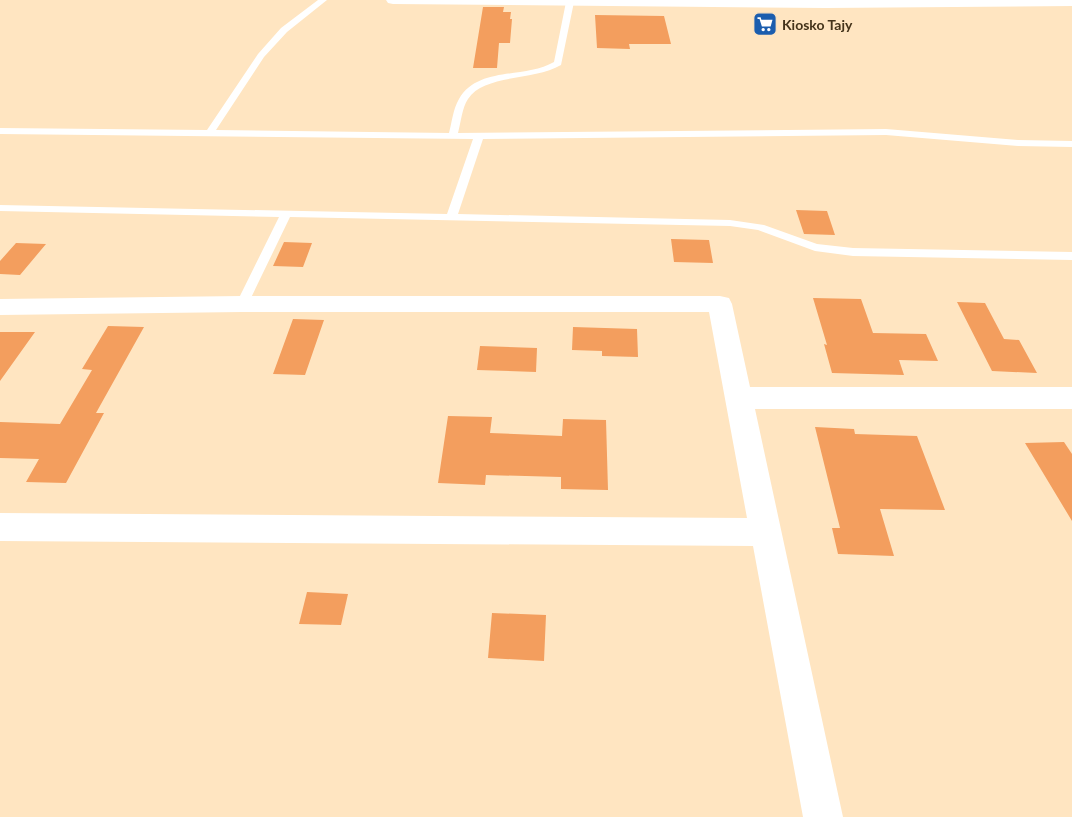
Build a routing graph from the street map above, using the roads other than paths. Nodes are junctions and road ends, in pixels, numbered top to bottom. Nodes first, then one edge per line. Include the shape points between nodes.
1 (323, 0) edge
2 (393, 0) edge
3 (570, 2) junction
4 (825, 2) edge
5 (1072, 2) edge
6 (0, 131) edge
7 (209, 134) junction
8 (453, 136) junction
9 (479, 136) junction
10 (1072, 144) edge
11 (0, 208) edge
12 (286, 214) junction
13 (451, 218) junction
14 (1072, 256) edge
15 (242, 304) junction
16 (0, 307) edge
17 (740, 398) junction
18 (1072, 398) edge
19 (0, 527) edge
20 (767, 532) junction
21 (823, 817) edge

1 - 7 lane via 284,30 261,56
2 - 3 street
3 - 4 street
3 - 8 lane via 558,63 549,69 493,80 475,87 462,100
4 - 5 street
6 - 7 lane
7 - 8 lane
8 - 9 lane
9 - 10 lane via 886,132
9 - 13 lane
11 - 12 lane
12 - 13 lane
12 - 15 lane
13 - 14 lane via 730,223 760,227 815,247 853,252
15 - 16 street
15 - 17 street via 720,304
17 - 18 street
17 - 20 street
19 - 20 street
20 - 21 street

